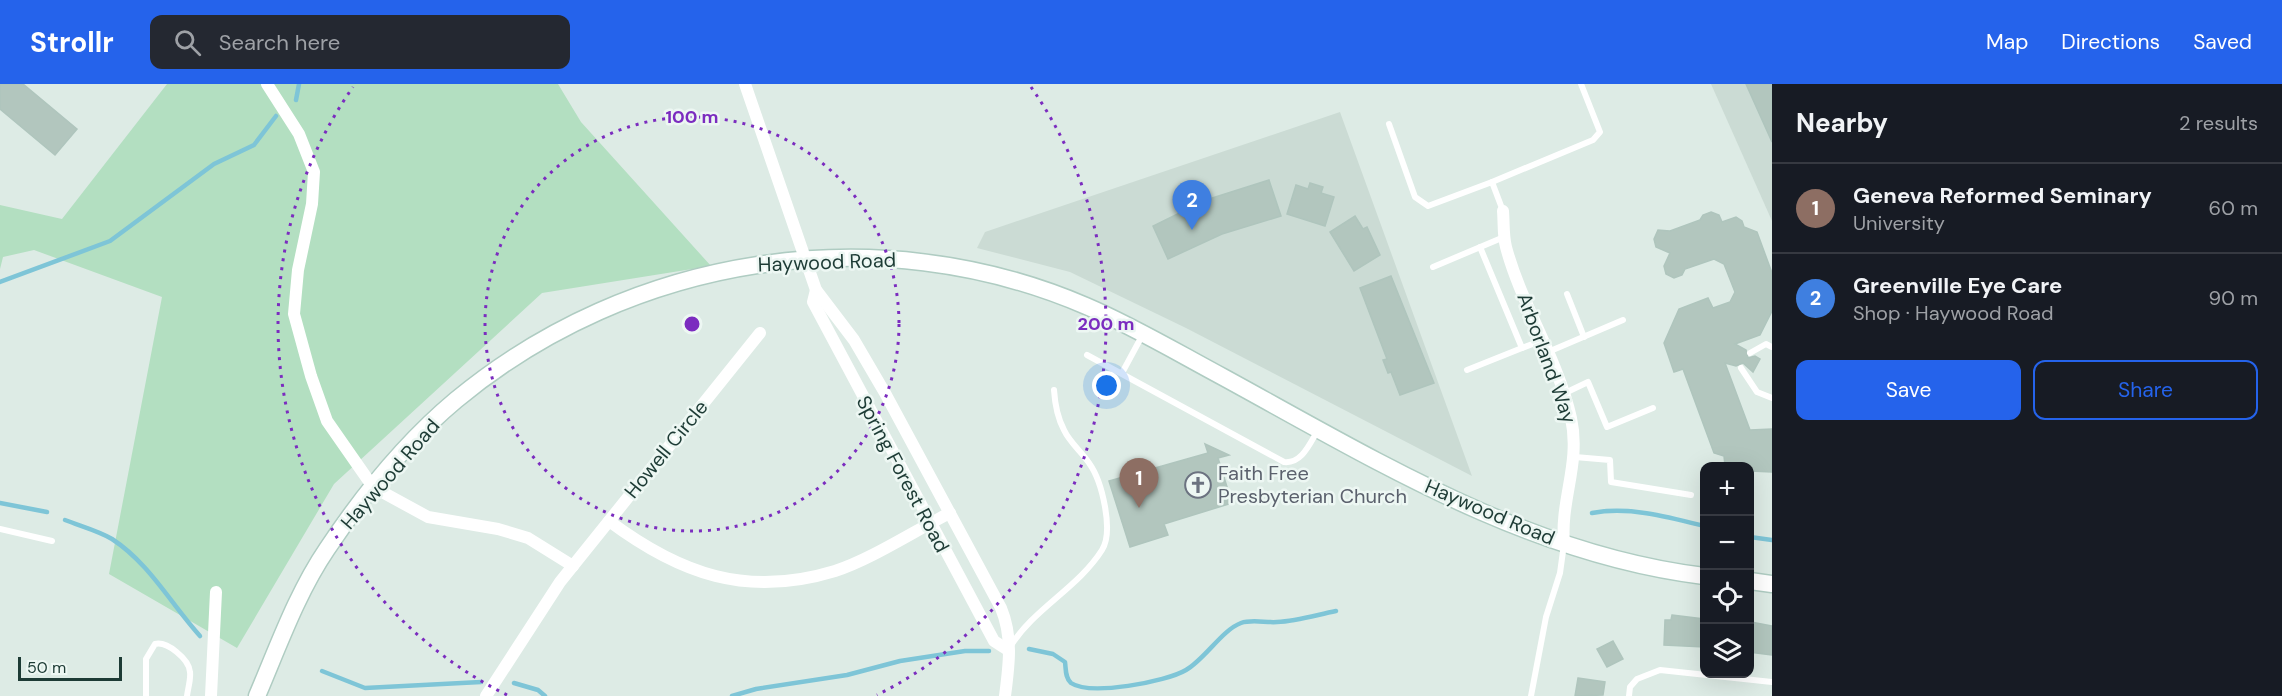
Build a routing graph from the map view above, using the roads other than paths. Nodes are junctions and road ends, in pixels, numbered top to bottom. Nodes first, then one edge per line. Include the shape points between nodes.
1 (267, 84) edge
2 (745, 84) edge
3 (1581, 84) edge
4 (1389, 124) dead end
5 (1492, 182) junction
6 (1503, 211) joint
7 (1505, 237) junction
8 (1480, 247) junction
9 (807, 260) junction
10 (1433, 267) dead end
11 (816, 290) junction
12 (1567, 294) dead end
13 (1623, 320) dead end
14 (760, 333) dead end
15 (1143, 334) junction
16 (1584, 337) junction
17 (1545, 346) junction
18 (1772, 347) edge
19 (1522, 348) junction
20 (1750, 353) dead end
21 (1087, 355) dead end
22 (1742, 368) dead end
23 (1467, 370) dead end
24 (1122, 373) junction
25 (1054, 390) dead end
26 (1564, 394) junction
27 (1772, 398) edge
28 (1653, 408) dead end
29 (1319, 429) junction
30 (1575, 457) junction
31 (373, 487) junction
32 (1690, 495) dead end
33 (950, 513) junction
34 (609, 521) junction
35 (929, 523) junction
36 (0, 529) edge
37 (52, 541) dead end
38 (1564, 544) junction
39 (573, 566) junction
40 (1700, 575) edge
41 (1754, 582) edge
42 (1772, 584) edge
43 (216, 592) dead end
44 (1008, 650) junction
45 (1772, 682) edge
46 (146, 696) edge
47 (187, 696) edge
48 (211, 696) edge
49 (257, 696) edge
50 (486, 696) edge
51 (1005, 696) edge
52 (1531, 696) edge
53 (1629, 696) edge

1 - 31 street via 299,134 314,172 312,204 294,298 297,324 327,421
2 - 9 street
3 - 5 lane via 1600,132 1593,140
4 - 5 lane via 1415,196 1428,206
5 - 6 lane
6 - 7 street, Arborland Way
7 - 8 lane
7 - 17 street, Arborland Way
8 - 10 lane
8 - 19 lane
9 - 11 street, Spring Forest Road
9 - 15 main road, Haywood Road via 867,256 979,272 1035,286
9 - 31 main road, Haywood Road via 759,262 709,273 577,320 529,347 457,400
11 - 33 street, Spring Forest Road via 854,340
11 - 35 street, Spring Forest Road via 813,302
12 - 16 lane
13 - 16 lane
14 - 34 street, Howell Circle
15 - 24 lane
15 - 29 main road, Haywood Road
16 - 17 lane
17 - 19 lane
17 - 26 street, Arborland Way
18 - 20 lane via 1766,344
19 - 23 lane
21 - 24 lane
22 - 27 lane via 1757,392
24 - 29 lane via 1284,462 1302,455
25 - 44 lane via 1064,431 1091,465 1106,511 1108,538 1082,576 1023,629
26 - 28 lane via 1588,382 1607,427
26 - 30 street, Arborland Way via 1574,430
29 - 38 main road, Haywood Road via 1482,512
30 - 32 lane via 1610,460 1611,482
30 - 38 street, Arborland Way via 1562,523
31 - 39 street via 428,517 528,538
31 - 49 main road, Haywood Road via 316,568
33 - 35 street
33 - 44 street, Spring Forest Road via 1001,608 1009,627
34 - 35 street via 639,544 678,565 722,577 764,582 837,570
34 - 39 street, Howell Circle
35 - 44 street, Spring Forest Road via 994,640
36 - 37 lane
38 - 40 main road, Haywood Road
38 - 52 lane
39 - 50 street, Howell Circle
41 - 42 main road
43 - 48 street
44 - 51 street, Spring Forest Road
45 - 53 lane via 1660,670 1637,679
46 - 47 lane via 146,659 154,644 160,643 187,663

